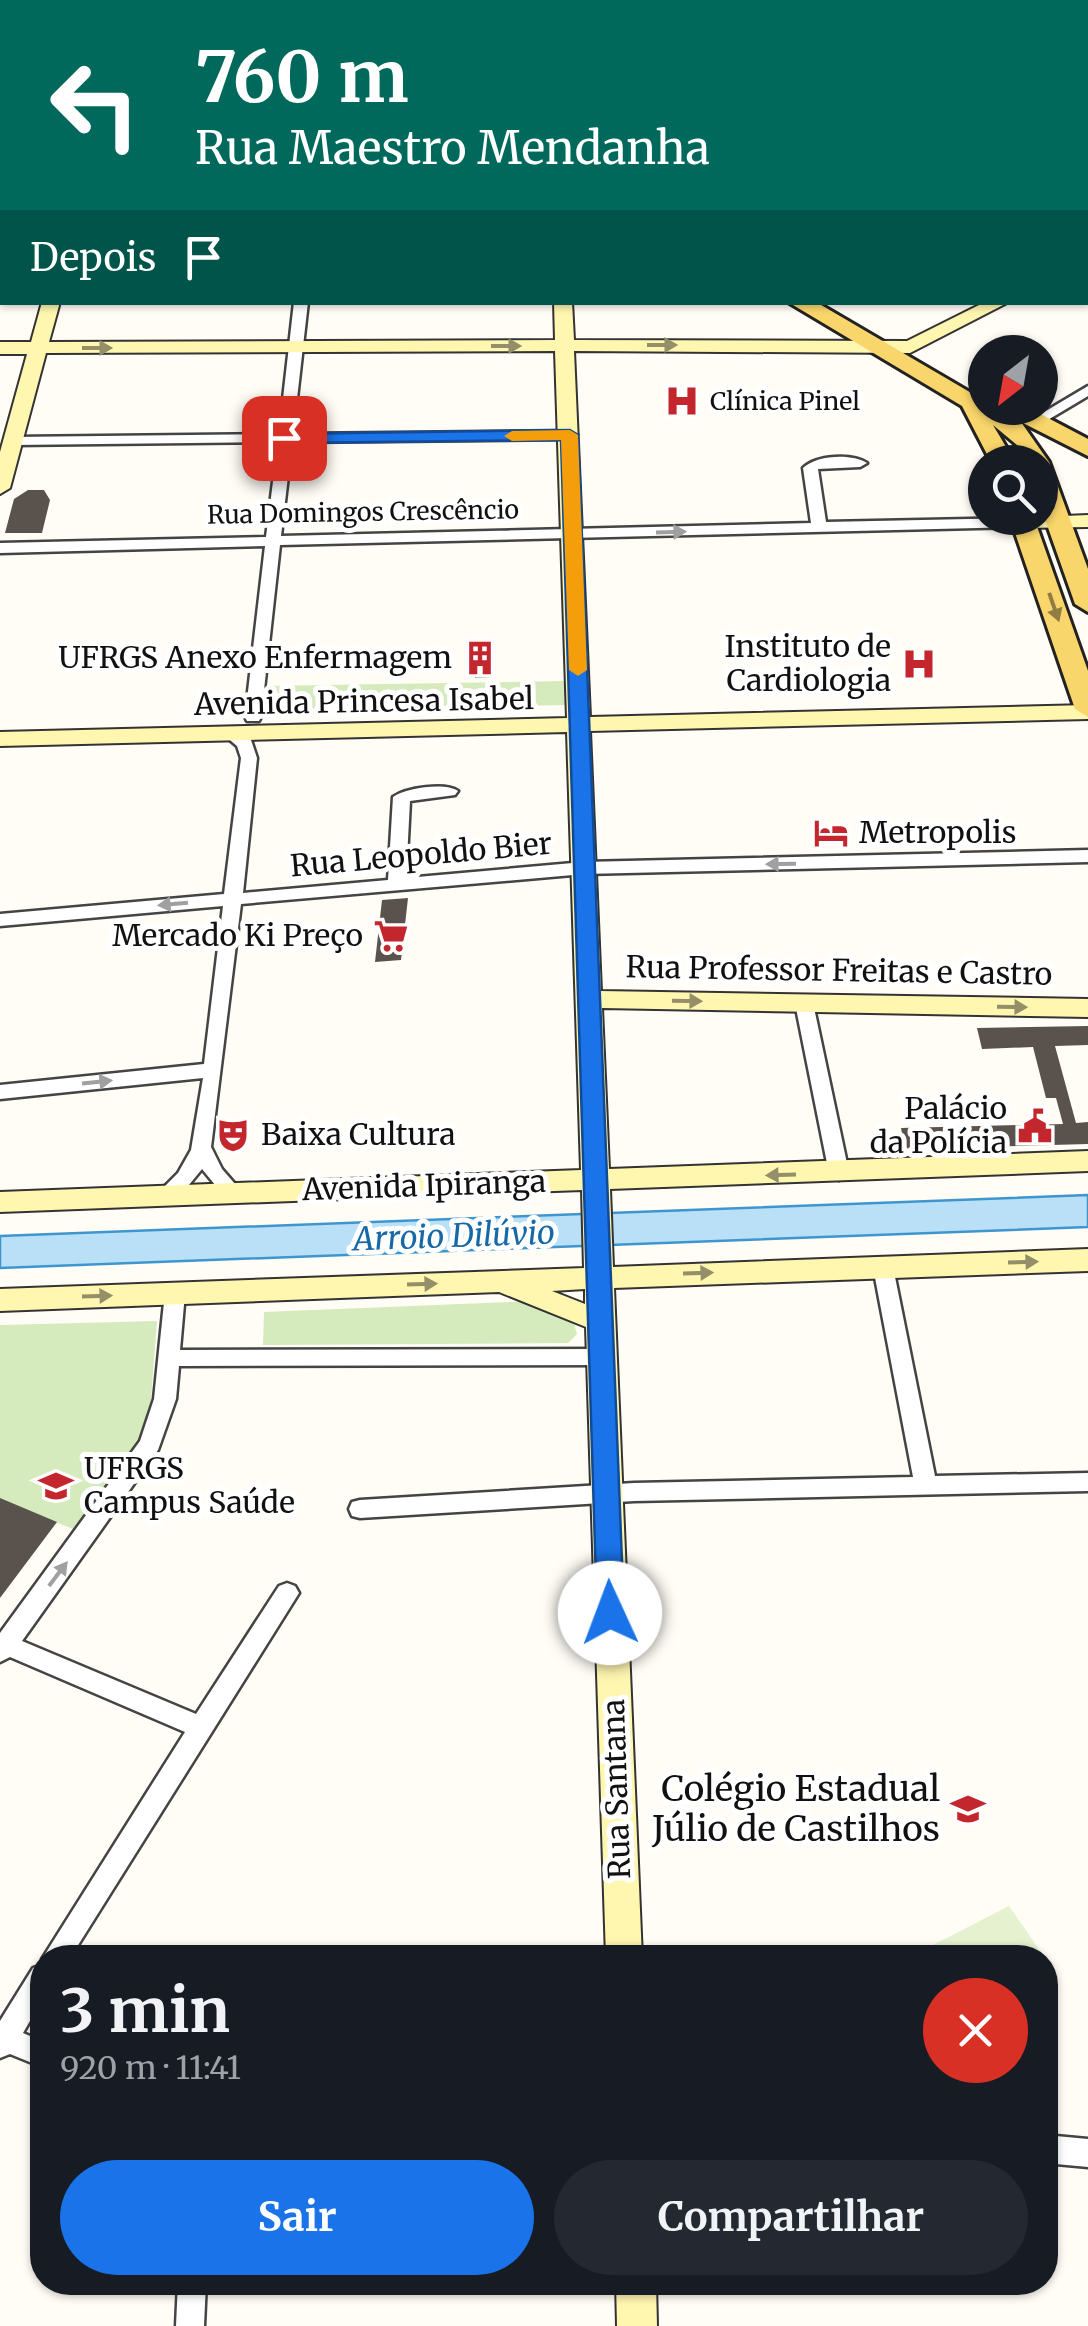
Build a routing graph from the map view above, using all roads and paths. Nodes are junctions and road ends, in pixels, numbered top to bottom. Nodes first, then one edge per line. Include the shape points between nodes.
1 (50, 305) edge
2 (300, 305) edge
3 (563, 305) edge
4 (804, 305) edge
5 (832, 305) edge
6 (994, 305) edge
7 (868, 344) junction
8 (564, 346) junction
9 (295, 347) junction
10 (910, 347) junction
11 (0, 348) edge
12 (39, 348) junction
13 (968, 390) edge
14 (1088, 390) edge
15 (968, 392) edge
16 (1058, 412) edge
17 (1042, 425) edge
18 (570, 435) junction
19 (284, 438) junction
20 (13, 441) junction
21 (1086, 457) edge
22 (1058, 460) edge
23 (860, 463) dead end
24 (0, 488) edge
25 (1088, 521) edge
26 (968, 522) edge
27 (1059, 522) joint
28 (820, 527) junction
29 (574, 534) junction
30 (1028, 535) edge
31 (276, 541) junction
32 (0, 548) edge
33 (1088, 604) edge
34 (1087, 704) edge
35 (253, 717) junction
36 (580, 720) junction
37 (0, 721) edge
38 (278, 734) junction
39 (232, 735) junction
40 (0, 739) edge
41 (249, 758) junction
42 (449, 792) dead end
43 (1088, 856) edge
44 (584, 868) junction
45 (397, 884) junction
46 (232, 898) junction
47 (0, 920) edge
48 (589, 999) junction
49 (804, 1003) junction
50 (1088, 1008) edge
51 (211, 1070) junction
52 (0, 1092) edge
53 (203, 1150) junction
54 (1088, 1161) edge
55 (839, 1172) junction
56 (232, 1192) junction
57 (594, 1192) junction
58 (167, 1194) junction
59 (0, 1202) edge
60 (1088, 1260) edge
61 (883, 1266) junction
62 (600, 1269) junction
63 (499, 1282) junction
64 (174, 1293) junction
65 (0, 1300) edge
66 (601, 1324) junction
67 (602, 1357) junction
68 (167, 1358) junction
69 (558, 1360) junction
70 (1088, 1482) edge
71 (926, 1486) junction
72 (608, 1494) junction
73 (360, 1509) dead end
74 (288, 1593) dead end
75 (3, 1648) edge
76 (200, 1727) junction
77 (63, 1945) edge
78 (624, 1945) edge
79 (30, 1997) edge
80 (2, 2042) edge
81 (30, 2050) edge
82 (1058, 2150) edge
83 (1088, 2153) edge
84 (191, 2295) edge
85 (636, 2295) edge
86 (190, 2326) edge
87 (637, 2326) edge

1 - 12 street
2 - 9 street
3 - 8 street, Rua Santana
4 - 7 main road
5 - 10 main road
6 - 10 street
8 -> 7 street
7 - 10 street
7 - 15 main road
9 -> 8 street
8 - 18 street, Rua Santana
12 -> 9 street
9 - 19 street
10 - 13 main road
11 - 12 street
12 - 20 street
14 - 16 street
17 - 21 main road
18 - 19 street
18 - 29 street, Rua Santana
19 - 20 street
19 - 31 street
20 - 24 street
21 - 22 main road
23 - 28 street via 810,468
25 - 27 street, Rua Domingos Crescêncio
26 - 28 street, Rua Domingos Crescêncio
27 - 33 main road
29 -> 28 street, Rua Domingos Crescêncio
29 - 31 street, Rua Domingos Crescêncio
29 - 36 street, Rua Santana
30 -> 34 main road
31 - 32 street, Rua Domingos Crescêncio
31 - 35 street
34 - 36 street, Avenida Princesa Isabel
35 - 36 street, Avenida Princesa Isabel
35 - 37 street, Avenida Princesa Isabel
36 - 38 street, Avenida Princesa Isabel
36 - 44 street, Rua Santana
38 - 39 street, Avenida Princesa Isabel
38 - 41 street
39 - 40 street, Avenida Princesa Isabel
39 - 41 street via 245,744
41 - 46 street
42 - 45 street via 402,797
43 -> 44 street, Rua Leopoldo Bier
44 - 45 street, Rua Leopoldo Bier
44 - 48 street, Rua Santana
45 - 46 street, Rua Leopoldo Bier
46 -> 47 street, Rua Leopoldo Bier
46 - 51 street
48 -> 49 street, Rua Professor Freitas e Castro
48 - 57 street, Rua Santana
49 -> 50 street, Rua Professor Freitas e Castro
49 - 55 street
52 -> 51 street
51 - 53 street
53 - 56 street
53 - 58 street via 192,1175
54 - 55 street, Avenida Ipiranga
55 -> 57 street, Avenida Ipiranga
56 - 57 street, Avenida Ipiranga
56 - 58 street, Avenida Ipiranga
57 - 62 street, Rua Santana
58 - 59 street, Avenida Ipiranga
61 -> 60 street
62 -> 61 street
61 - 71 street
62 - 63 street
62 - 66 street, Rua Santana
64 -> 63 street
63 - 66 street
65 -> 64 street
64 - 68 street
66 - 67 street, Rua Santana
66 - 69 street
67 - 69 street
67 - 72 street, Rua Santana
68 - 69 street
75 -> 68 street via 143,1456 164,1399
70 - 71 street
71 - 72 street
72 - 73 street
72 - 78 street, Rua Santana
74 - 76 street
75 - 76 street
76 - 77 street
79 - 80 street
80 - 81 street
82 - 83 street
84 - 86 street
85 - 87 street

